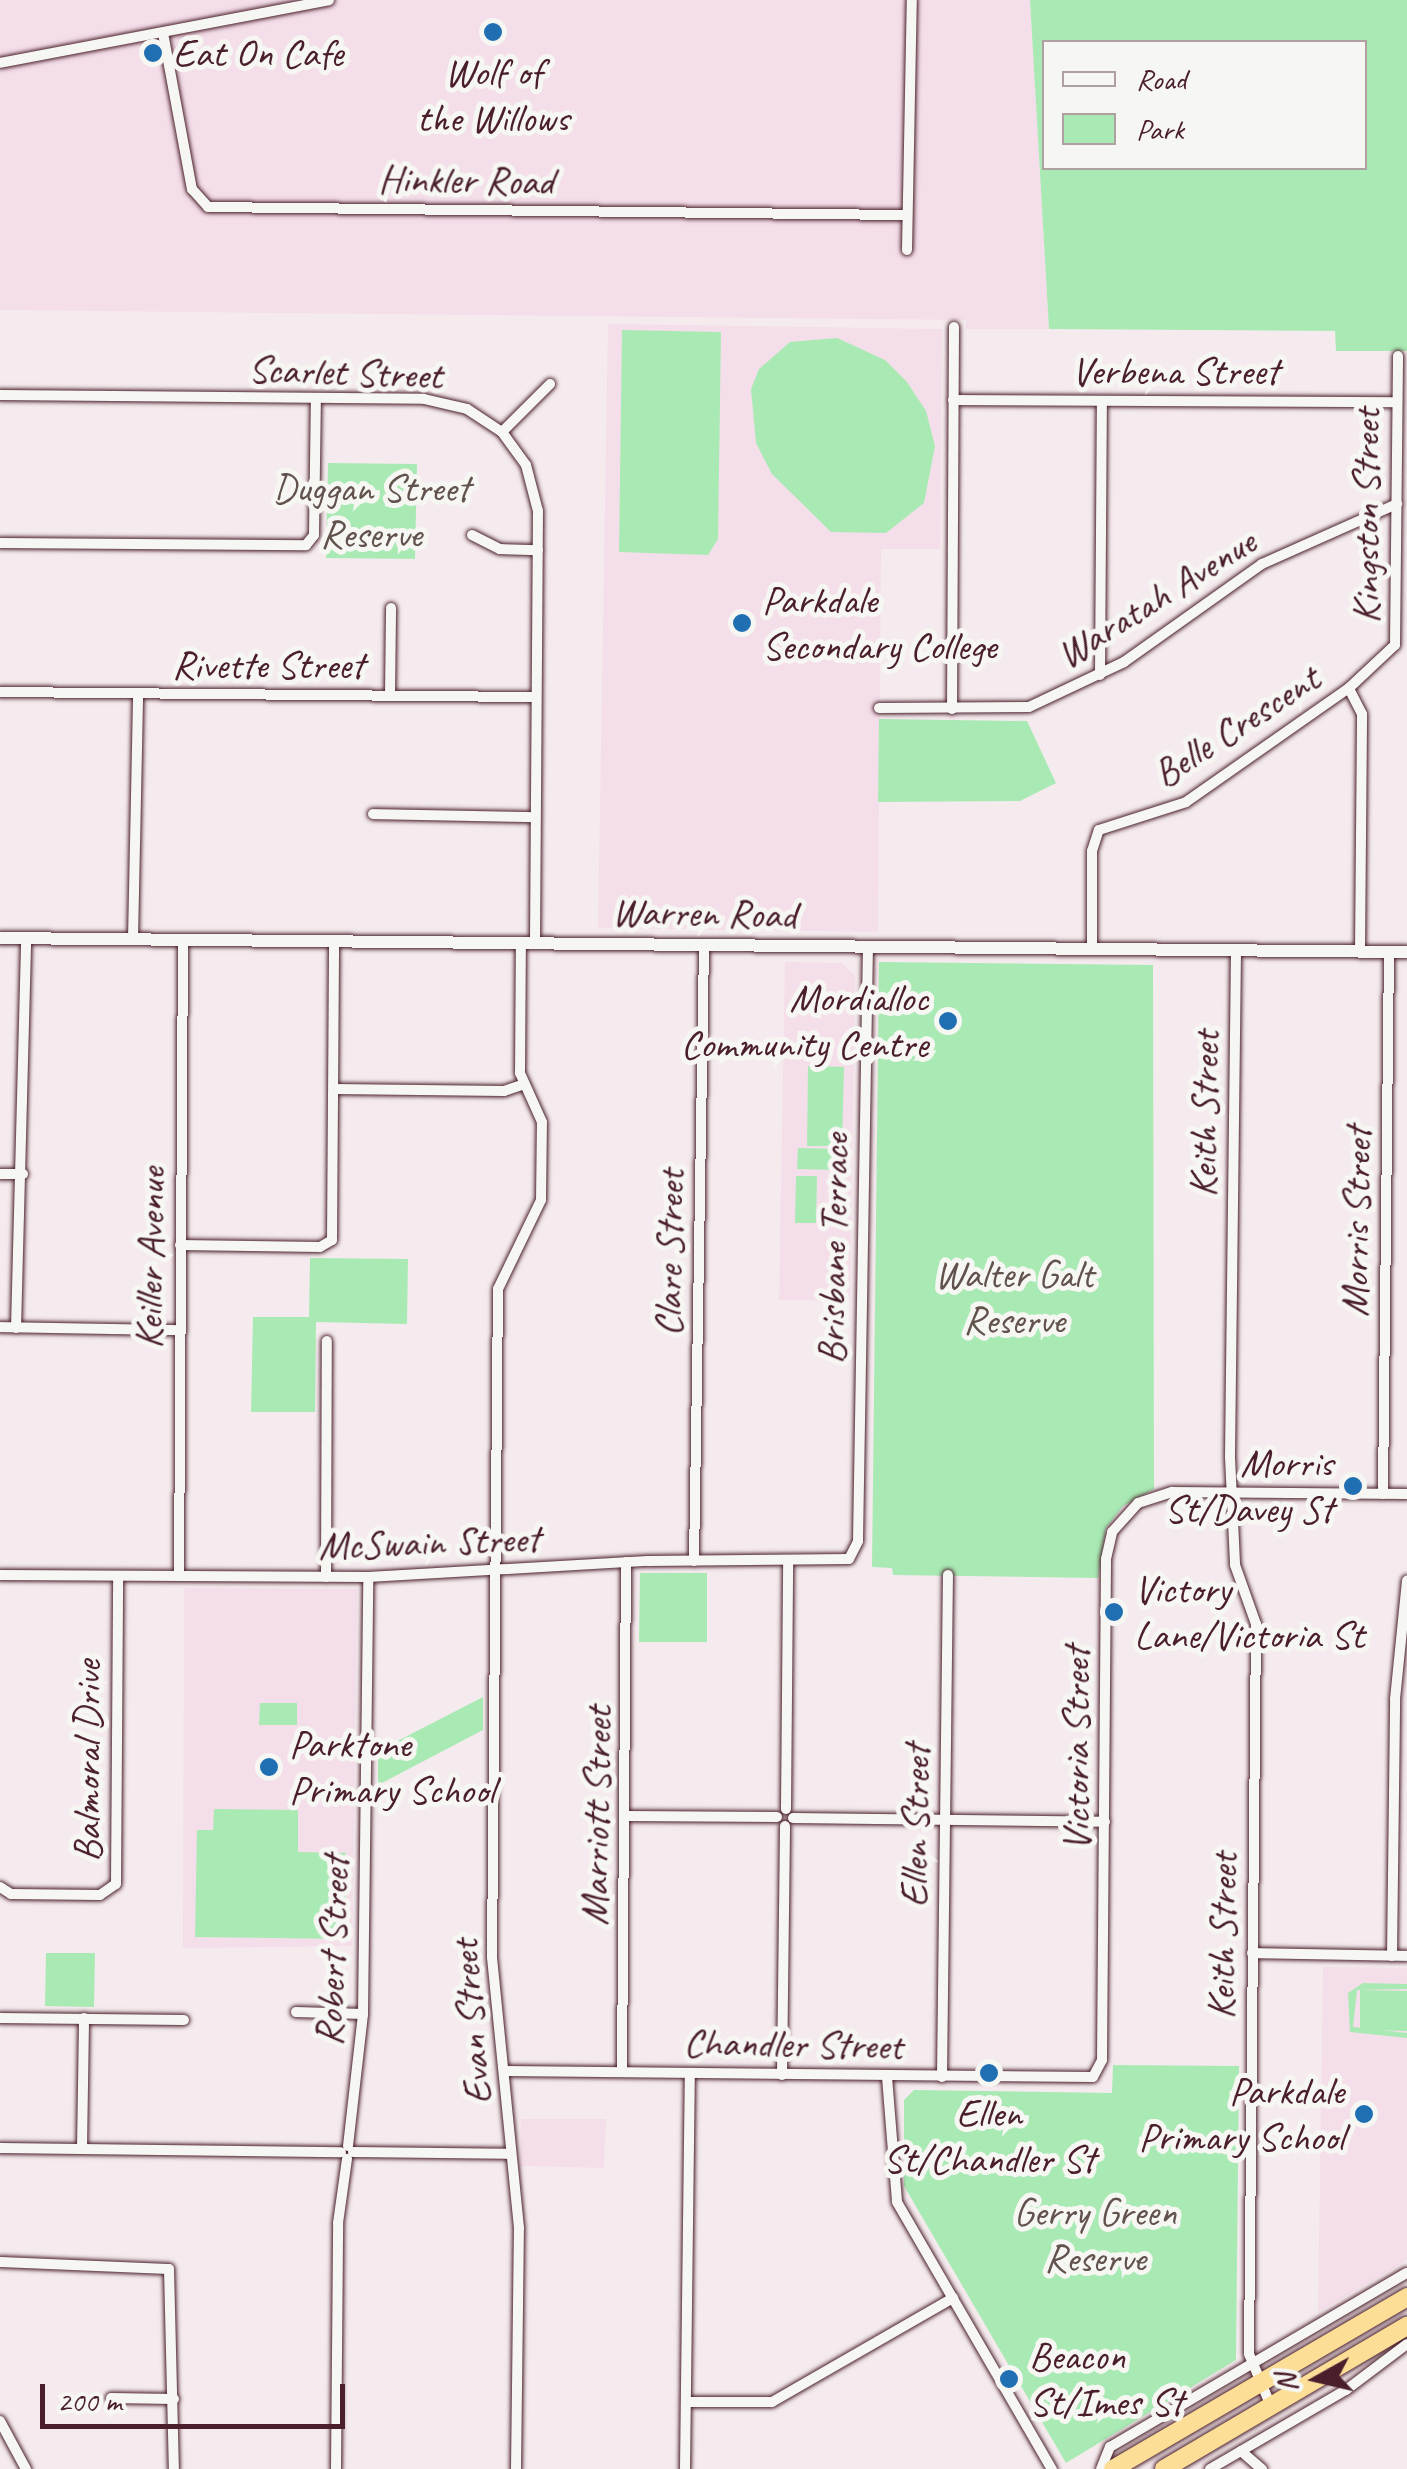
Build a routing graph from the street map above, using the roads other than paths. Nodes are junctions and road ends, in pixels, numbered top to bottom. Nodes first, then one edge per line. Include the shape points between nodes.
1 (329, 0) edge
2 (912, 0) edge
3 (163, 33) junction
4 (0, 62) edge
5 (907, 215) junction
6 (907, 250) dead end
7 (954, 327) dead end
8 (1398, 356) dead end
9 (550, 384) dead end
10 (0, 395) edge
11 (316, 398) junction
12 (953, 400) junction
13 (1102, 401) junction
14 (1397, 402) junction
15 (502, 432) junction
16 (1397, 504) junction
17 (472, 535) dead end
18 (0, 544) edge
19 (538, 550) junction
20 (391, 608) dead end
21 (1100, 675) junction
22 (1349, 688) junction
23 (0, 692) edge
24 (138, 694) junction
25 (390, 696) junction
26 (536, 697) junction
27 (879, 708) dead end
28 (952, 709) junction
29 (373, 814) dead end
30 (534, 817) junction
31 (0, 938) edge
32 (26, 938) junction
33 (133, 939) junction
34 (184, 940) junction
35 (334, 941) junction
36 (528, 943) junction
37 (704, 945) junction
38 (868, 947) junction
39 (1092, 949) junction
40 (1236, 951) junction
41 (1360, 951) junction
42 (1389, 952) junction
43 (1407, 952) edge
44 (524, 1084) junction
45 (334, 1090) junction
46 (0, 1174) edge
47 (23, 1174) junction
48 (180, 1245) junction
49 (0, 1328) edge
50 (16, 1328) junction
51 (179, 1330) junction
52 (327, 1341) dead end
53 (1232, 1492) junction
54 (1383, 1494) junction
55 (1407, 1494) edge
56 (856, 1552) joint
57 (694, 1561) junction
58 (788, 1561) junction
59 (626, 1562) junction
60 (496, 1568) junction
61 (0, 1575) edge
62 (948, 1575) dead end
63 (118, 1576) junction
64 (179, 1576) junction
65 (326, 1577) junction
66 (368, 1577) junction
67 (1407, 1581) edge
68 (626, 1816) junction
69 (785, 1817) junction
70 (944, 1820) junction
71 (1106, 1822) junction
72 (0, 1887) edge
73 (1252, 1953) junction
74 (1392, 1956) junction
75 (1407, 1956) edge
76 (296, 2012) dead end
77 (363, 2014) junction
78 (0, 2018) edge
79 (84, 2018) junction
80 (184, 2020) dead end
81 (506, 2071) junction
82 (622, 2071) junction
83 (690, 2073) junction
84 (782, 2075) junction
85 (892, 2077) junction
86 (942, 2078) junction
87 (1078, 2079) joint
88 (0, 2148) edge
89 (82, 2149) junction
90 (347, 2152) junction
91 (509, 2154) junction
92 (0, 2262) edge
93 (1407, 2273) edge
94 (1407, 2297) edge
95 (953, 2298) junction
96 (1407, 2326) edge
97 (1407, 2344) edge
98 (1250, 2363) junction
99 (1259, 2384) junction
100 (111, 2398) dead end
101 (174, 2398) junction
102 (686, 2402) junction
103 (1271, 2406) junction
104 (0, 2422) edge
105 (1241, 2451) junction
106 (1051, 2466) edge
107 (26, 2469) edge
108 (174, 2469) edge
109 (336, 2469) edge
110 (516, 2469) edge
111 (686, 2469) edge
112 (1066, 2469) edge
113 (1101, 2469) edge
114 (1113, 2469) edge
115 (1164, 2469) edge
116 (1210, 2469) edge
117 (1262, 2469) edge

1 - 3 street
2 - 5 street
3 - 4 street
3 - 5 street, Hinkler Road via 192,188 208,207
5 - 6 street
7 - 12 street
8 - 14 street, Kingston Street
9 - 15 street
10 - 11 street, Scarlet Street
11 - 15 street, Scarlet Street via 444,401
11 - 18 street via 309,544
12 - 13 street, Verbena Street
12 - 28 street
13 - 14 street, Verbena Street
13 - 21 street
14 - 16 street, Kingston Street
15 - 19 street via 535,490
16 - 21 street, Waratah Avenue via 1262,564
16 - 22 street, Kingston Street via 1395,645
17 - 19 street via 500,549
19 - 26 street
20 - 25 street
21 - 28 street, Waratah Avenue via 1023,708
22 - 39 street, Belle Crescent via 1186,802 1099,830 1092,851
22 - 41 street via 1362,714
23 - 24 street, Rivette Street
24 - 25 street, Rivette Street
24 - 33 street
25 - 26 street, Rivette Street
26 - 30 street
27 - 28 street, Waratah Avenue
29 - 30 street
30 - 36 street
31 - 32 street, Warren Road
32 - 33 street, Warren Road
32 - 47 street
33 - 34 street, Warren Road
34 - 35 street, Warren Road
34 - 48 street, Keiller Avenue
35 - 36 street, Warren Road
35 - 45 street
36 - 37 street, Warren Road
36 - 44 street
37 - 38 street, Warren Road
37 - 57 street, Clare Street
38 - 39 street, Warren Road
38 - 56 street, Brisbane Terrace
39 - 40 street, Warren Road
40 - 41 street, Warren Road
40 - 53 street, Keith Street
41 - 42 street, Warren Road
42 - 43 street, Warren Road
42 - 54 street, Morris Street
44 - 45 street via 504,1091
44 - 60 street, Evan Street via 542,1124 541,1200 498,1289
45 - 48 street via 329,1244
46 - 47 street
47 - 50 street
48 - 51 street, Keiller Avenue
49 - 50 street
50 - 51 street
51 - 64 street, Keiller Avenue
52 - 65 street
53 - 54 street, Victoria Street
53 - 71 street, Victoria Street via 1146,1499 1124,1515 1109,1540
53 - 73 street, Keith Street via 1236,1571 1256,1624
54 - 55 street, Victoria Street
56 - 58 street, McSwain Street via 843,1561
57 - 58 street, McSwain Street
57 - 59 street, McSwain Street
58 - 69 street
59 - 60 street, McSwain Street
59 - 68 street, Marriott Street
60 - 66 street, McSwain Street
60 - 81 street, Evan Street via 492,1981
61 - 63 street, McSwain Street
62 - 70 street, Ellen Street
63 - 64 street, McSwain Street
63 - 72 street, Balmoral Drive via 116,1884 100,1895 11,1894
64 - 65 street, McSwain Street
65 - 66 street, McSwain Street
66 - 77 street, Robert Street
67 - 74 street via 1395,1692
68 - 69 street
68 - 82 street, Marriott Street
69 - 70 street
69 - 84 street
70 - 71 street
70 - 86 street, Ellen Street
71 - 87 street, Victoria Street via 1102,2060 1097,2074
73 - 74 street
73 - 98 street, Keith Street
74 - 75 street
76 - 77 street
77 - 90 street, Robert Street
78 - 79 street
79 - 80 street
79 - 89 street
81 - 82 street, Chandler Street
81 - 91 street, Evan Street
82 - 83 street, Chandler Street
83 - 84 street, Chandler Street
83 - 102 street
84 - 85 street, Chandler Street
85 - 86 street, Chandler Street
85 - 95 street via 893,2192
86 - 87 street, Chandler Street
88 - 89 street
89 - 90 street
90 - 91 street
90 - 109 street, Robert Street via 338,2224
91 - 110 street, Evan Street via 519,2228
92 - 101 street via 166,2266 172,2281
93 - 98 street
94 - 99 highway
95 - 102 street via 772,2402
95 - 106 street
96 - 103 highway
97 - 105 street via 1346,2390
98 - 99 street, Keith Street
98 - 113 street via 1110,2446
99 - 103 street, Keith Street
99 - 114 highway
100 - 101 street
101 - 108 street
102 - 111 street
103 - 115 highway
104 - 107 street
105 - 116 street
105 - 117 street
106 - 112 street

